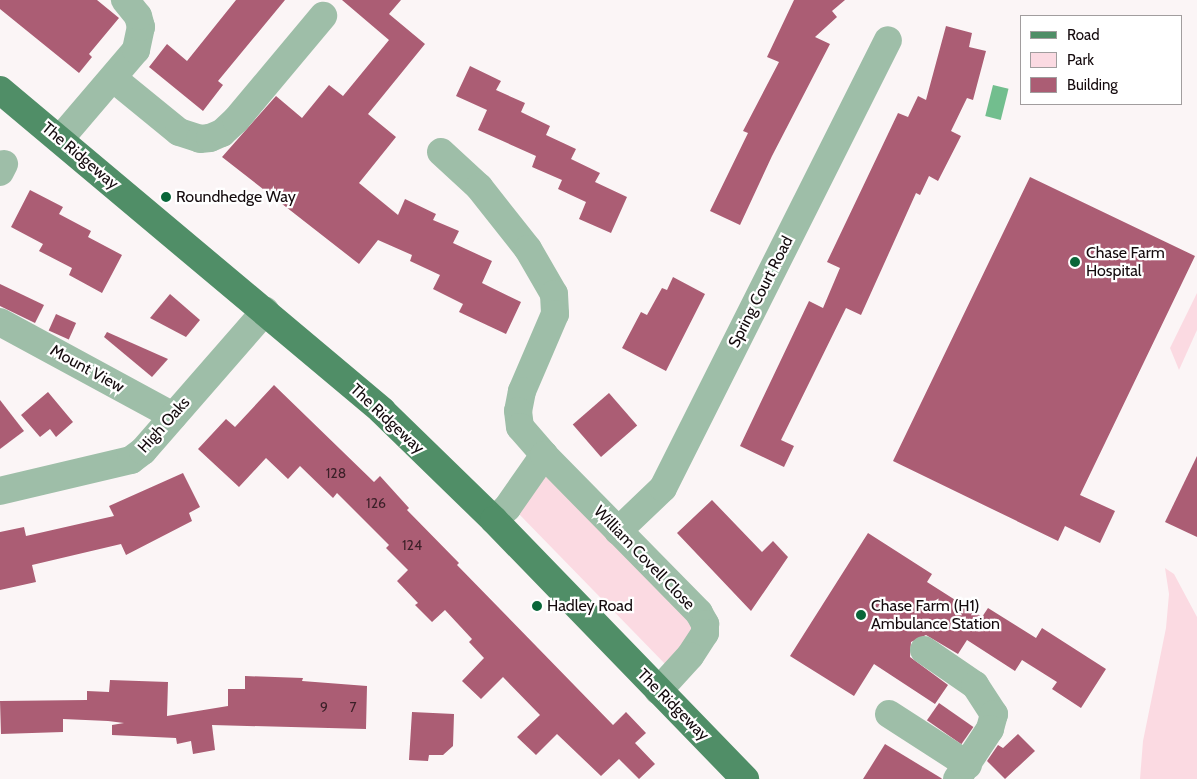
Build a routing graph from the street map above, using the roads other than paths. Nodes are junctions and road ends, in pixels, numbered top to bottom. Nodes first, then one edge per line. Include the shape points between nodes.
1 (125, 0) edge
2 (322, 16) dead end
3 (888, 40) dead end
4 (114, 79) junction
5 (0, 90) edge
6 (60, 139) junction
7 (441, 152) dead end
8 (265, 311) junction
9 (0, 322) edge
10 (173, 416) junction
11 (544, 455) junction
12 (0, 491) edge
13 (494, 520) junction
14 (618, 531) junction
15 (924, 650) dead end
16 (658, 690) junction
17 (889, 714) dead end
18 (962, 772) edge
19 (745, 779) edge

1 - 4 street via 138,16 140,39 136,50
2 - 4 street via 236,120 222,133 210,138 200,139 179,132
3 - 14 street, Spring Court Road via 663,488
4 - 6 street
5 - 6 main road, The Ridgeway
6 - 8 main road, The Ridgeway
7 - 11 street, William Covell Close via 479,187 528,249 554,294 555,314 522,391 518,411 520,428
8 - 10 street, High Oaks
8 - 13 main road, The Ridgeway via 382,411
9 - 10 street, Mount View
10 - 12 street, High Oaks via 143,451 122,464
11 - 13 street
11 - 14 street, William Covell Close
13 - 16 main road, The Ridgeway
14 - 16 street, William Covell Close via 705,624 705,633 690,656
15 - 18 street via 975,685 994,714 990,729
16 - 19 main road, The Ridgeway
17 - 18 street

